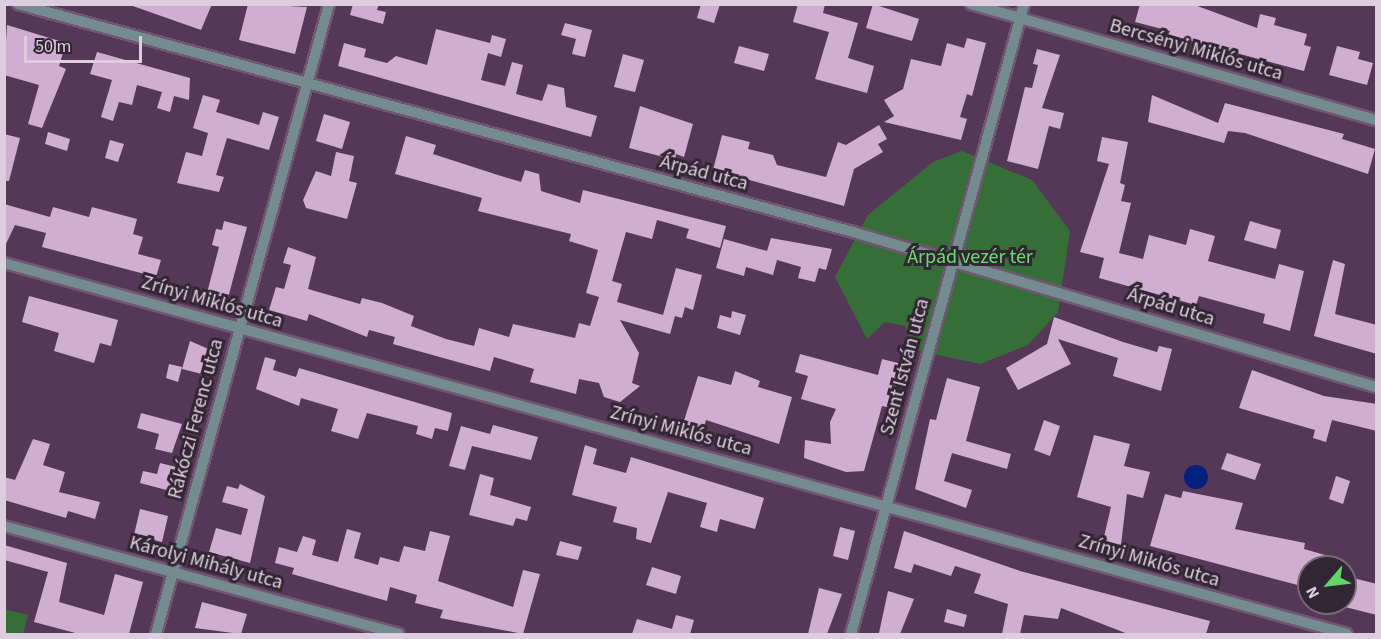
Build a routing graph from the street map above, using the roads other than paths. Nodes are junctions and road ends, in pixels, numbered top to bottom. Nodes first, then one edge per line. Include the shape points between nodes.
1 (18, 4) edge
2 (329, 4) edge
3 (971, 4) edge
4 (1024, 4) edge
5 (1020, 18) junction
6 (307, 84) junction
7 (1377, 120) edge
8 (952, 260) junction
9 (4, 263) edge
10 (239, 329) junction
11 (1377, 387) edge
12 (885, 506) junction
13 (4, 526) edge
14 (174, 573) junction
15 (156, 634) edge
16 (398, 634) edge
17 (851, 634) edge
18 (1347, 634) edge

1 - 6 street, Árpád utca
2 - 6 street, Rákóczi Ferenc utca
3 - 5 street, Bercsényi Miklós utca
4 - 5 street, Szent István utca
5 - 7 street, Bercsényi Miklós utca
5 - 8 street, Szent István utca
6 - 8 street, Árpád utca
6 - 10 street, Rákóczi Ferenc utca
8 - 11 street, Árpád utca
8 - 12 street, Szent István utca
9 - 10 street, Zrínyi Miklós utca
10 - 12 street, Zrínyi Miklós utca
10 - 14 street, Rákóczi Ferenc utca
12 - 17 street, Szent István utca
12 - 18 street, Zrínyi Miklós utca
13 - 14 street, Károlyi Mihály utca
14 - 15 street, Rákóczi Ferenc utca
14 - 16 street, Károlyi Mihály utca

